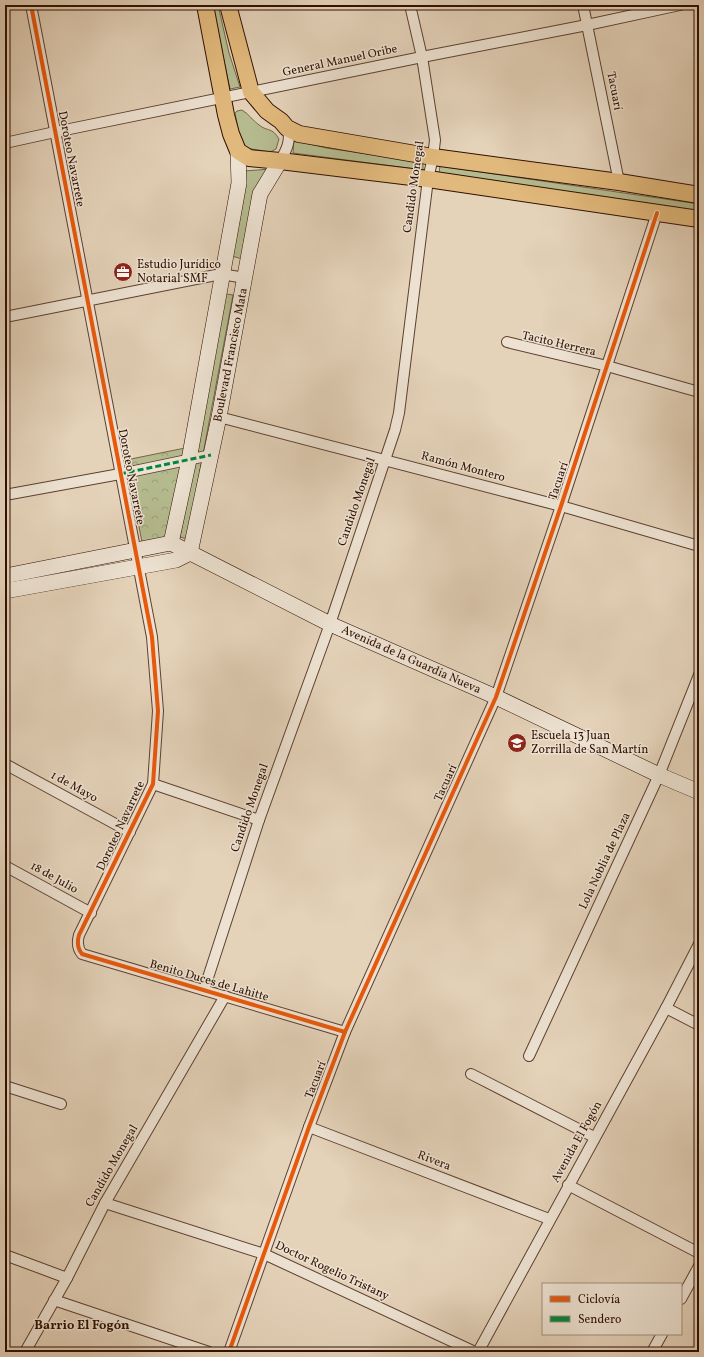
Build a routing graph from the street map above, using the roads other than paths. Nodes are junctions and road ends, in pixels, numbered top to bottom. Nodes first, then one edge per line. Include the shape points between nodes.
1 (31, 5) edge
2 (206, 5) edge
3 (228, 5) edge
4 (410, 5) edge
5 (583, 5) edge
6 (680, 5) edge
7 (587, 25) junction
8 (422, 57) junction
9 (251, 92) junction
10 (224, 98) junction
11 (287, 128) junction
12 (56, 132) junction
13 (5, 143) edge
14 (238, 151) junction
15 (434, 157) junction
16 (280, 161) junction
17 (428, 179) junction
18 (619, 182) junction
19 (699, 195) edge
20 (657, 213) junction
21 (699, 219) edge
22 (221, 274) junction
23 (245, 278) junction
24 (88, 300) junction
25 (5, 317) edge
26 (507, 342) dead end
27 (607, 366) junction
28 (699, 392) edge
29 (219, 417) junction
30 (211, 455) junction
31 (189, 460) junction
32 (385, 460) junction
33 (120, 474) junction
34 (5, 495) edge
35 (561, 506) junction
36 (171, 543) junction
37 (699, 546) edge
38 (136, 550) junction
39 (190, 553) junction
40 (139, 567) junction
41 (5, 576) edge
42 (5, 591) edge
43 (330, 624) junction
44 (699, 675) edge
45 (496, 697) junction
46 (5, 764) edge
47 (658, 775) junction
48 (153, 784) junction
49 (699, 792) edge
50 (259, 820) junction
51 (130, 832) junction
52 (5, 866) edge
53 (91, 913) junction
54 (77, 940) joint
55 (699, 944) edge
56 (204, 990) junction
57 (225, 996) junction
58 (666, 1008) junction
59 (699, 1026) edge
60 (345, 1032) junction
61 (529, 1056) dead end
62 (471, 1074) dead end
63 (5, 1086) edge
64 (61, 1104) dead end
65 (309, 1127) junction
66 (594, 1137) junction
67 (568, 1185) junction
68 (105, 1203) junction
69 (549, 1219) junction
70 (699, 1253) edge
71 (264, 1254) junction
72 (5, 1255) edge
73 (699, 1266) edge
74 (67, 1278) junction
75 (682, 1297) edge
76 (54, 1300) junction
77 (661, 1335) edge
78 (25, 1352) edge
79 (209, 1352) edge
80 (229, 1352) edge
81 (476, 1352) edge
82 (652, 1352) edge

1 - 12 street, Doroteo Navarrete
2 - 10 main road, Boulevard Francisco Mata
3 - 9 main road
4 - 8 street, Candido Monegal
5 - 7 street, Tacuarí
6 - 7 street, General Manuel Oribe
7 - 8 street, General Manuel Oribe
7 - 18 street, Tacuarí
8 - 9 street, General Manuel Oribe
8 - 15 street, Candido Monegal via 433,129
9 - 10 street, General Manuel Oribe
9 - 11 main road via 267,111
10 - 12 street, General Manuel Oribe
10 - 14 main road, Boulevard Francisco Mata via 231,134
11 - 15 main road via 312,137
11 - 16 street, Boulevard Francisco Mata via 289,144
12 - 13 street, General Manuel Oribe
12 - 24 street, Doroteo Navarrete
14 - 16 main road via 249,158
14 - 22 street, Boulevard Francisco Mata via 239,182
15 - 17 street, Candido Monegal
15 - 18 main road
16 - 17 main road
16 - 23 street, Boulevard Francisco Mata via 260,194
17 - 20 main road
17 - 32 street, Candido Monegal via 399,413
18 - 19 main road
20 - 21 main road
20 - 27 street, Tacuarí
22 - 23 street
22 - 24 street
22 - 31 street, Boulevard Francisco Mata
23 - 29 street, Boulevard Francisco Mata
24 - 25 street
24 - 33 street, Doroteo Navarrete
26 - 27 street, Tacito Herrera
27 - 28 street, Tacito Herrera
27 - 35 street, Tacuarí
29 - 30 street, Boulevard Francisco Mata
29 - 32 street, Ramón Montero
30 - 31 street
30 - 39 street, Boulevard Francisco Mata
31 - 33 street
31 - 36 street, Boulevard Francisco Mata
32 - 35 street, Ramón Montero
32 - 43 street, Candido Monegal
33 - 34 street
33 - 38 street, Doroteo Navarrete
35 - 37 street, Ramón Montero
35 - 45 street, Tacuarí
36 - 38 street
36 - 39 street, Avenida de la Guardia Nueva
38 - 40 street, Doroteo Navarrete
38 - 41 street
39 - 40 street via 176,560
39 - 43 street, Avenida de la Guardia Nueva
40 - 42 street
40 - 48 street, Doroteo Navarrete via 152,637 158,711
43 - 45 street, Avenida de la Guardia Nueva
43 - 50 street, Candido Monegal
44 - 47 street, Lola Noblia de Plaza
45 - 47 street, Avenida de la Guardia Nueva
45 - 60 street, Tacuarí
46 - 51 street, 1 de Mayo
47 - 49 street, Avenida de la Guardia Nueva
47 - 61 street, Lola Noblia de Plaza
48 - 50 street
48 - 51 street, Doroteo Navarrete
50 - 56 street, Candido Monegal
51 - 53 street, Doroteo Navarrete
52 - 53 street, 18 de Julio
53 - 54 street, Doroteo Navarrete
54 - 56 street, Benito Duces de Lahitte via 78,949 82,954
55 - 58 street, Avenida El Fogón
56 - 57 street, Benito Duces de Lahitte
57 - 60 street, Benito Duces de Lahitte
57 - 68 street, Candido Monegal
58 - 59 street
58 - 66 street, Avenida El Fogón
60 - 65 street, Tacuarí
62 - 66 street
63 - 64 street
65 - 69 street, Rivera
65 - 71 street, Tacuarí
66 - 67 street, Avenida El Fogón
67 - 69 street, Avenida El Fogón
67 - 70 street
68 - 71 street, Doctor Rogelio Tristany
68 - 74 street, Candido Monegal
69 - 81 street, Avenida El Fogón
71 - 80 street, Tacuarí
71 - 81 street, Doctor Rogelio Tristany
72 - 74 street
73 - 75 street
74 - 76 street, Candido Monegal
76 - 78 street, Candido Monegal
76 - 79 street
77 - 82 street

